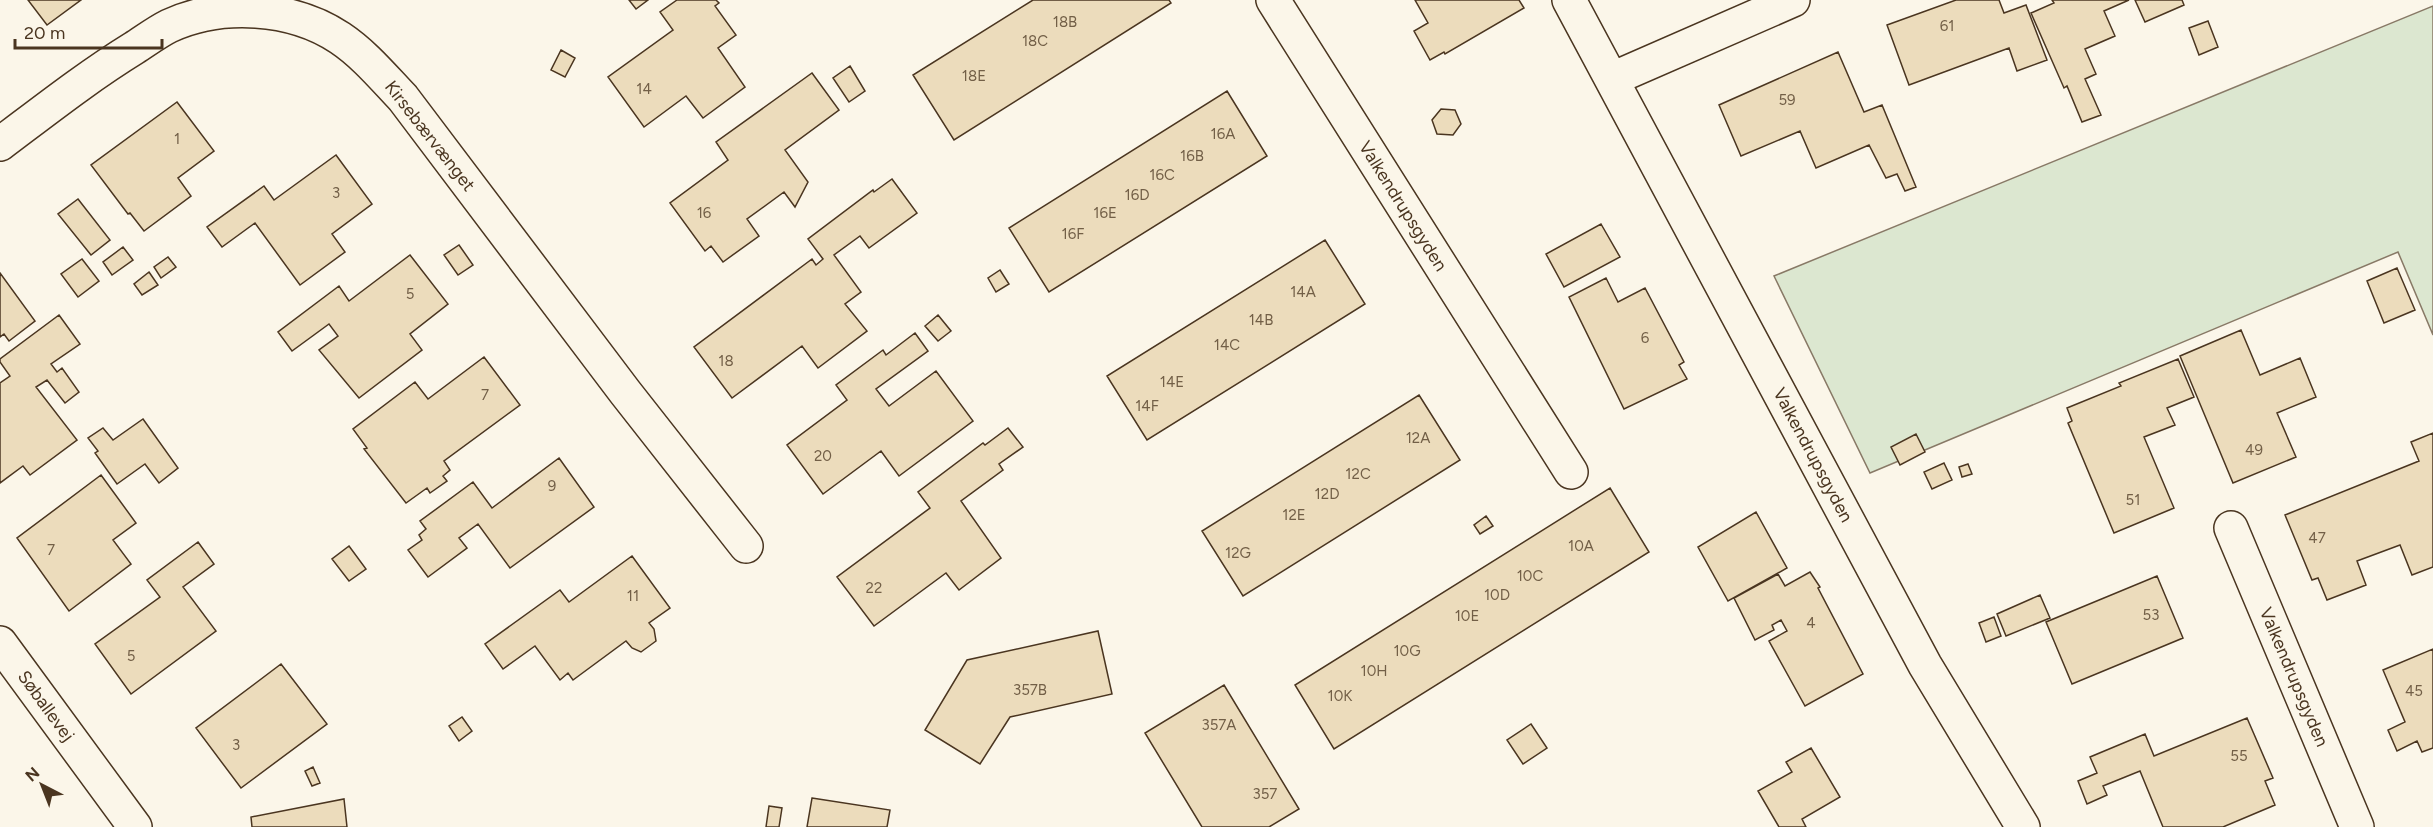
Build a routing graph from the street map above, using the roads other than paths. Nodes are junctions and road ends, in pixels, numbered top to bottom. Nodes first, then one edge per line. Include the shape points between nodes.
1 (1273, 0) edge
2 (1569, 0) edge
3 (1792, 0) edge
4 (1611, 79) junction
5 (0, 144) edge
6 (1571, 472) dead end
7 (2231, 528) dead end
8 (746, 546) dead end
9 (0, 643) edge
10 (135, 827) edge
11 (2023, 827) edge
12 (2357, 827) edge

1 - 6 street, Valkendrupsgyden
2 - 4 street, Valkendrupsgyden
3 - 4 street
4 - 11 street, Valkendrupsgyden via 1925,665
5 - 8 street, Kirsebærvænget via 102,68 169,26 215,12 262,11 304,21 339,37 403,98
7 - 12 street, Valkendrupsgyden
9 - 10 street, Søballevej

